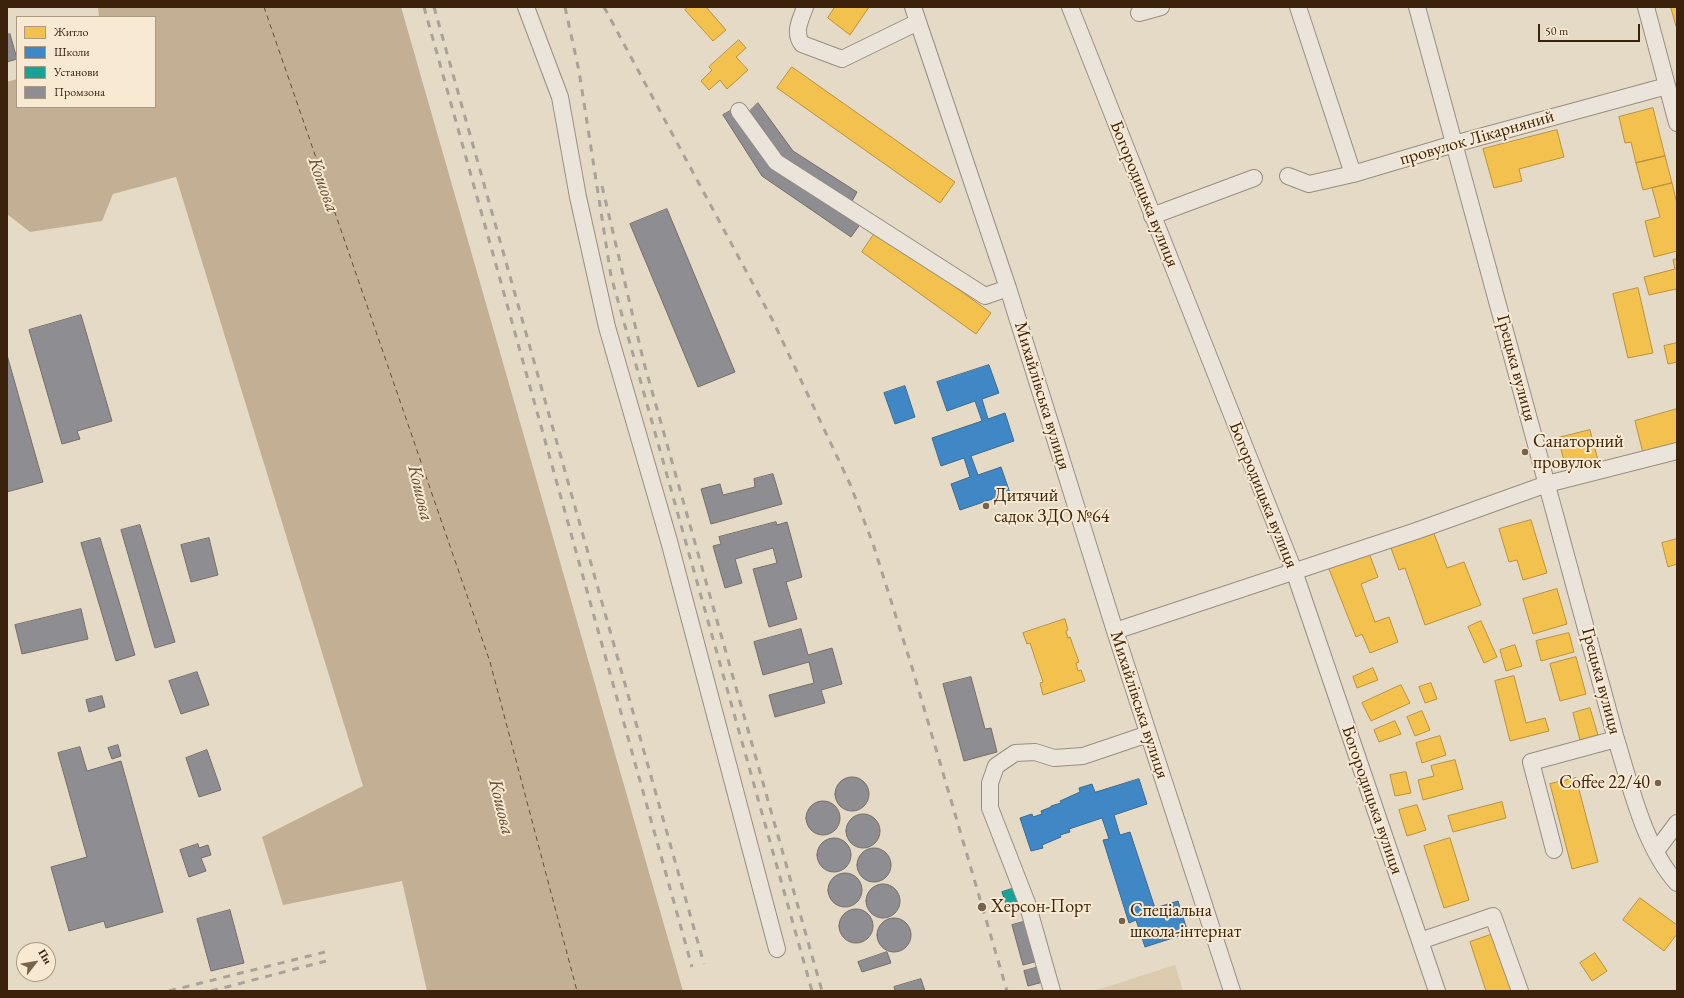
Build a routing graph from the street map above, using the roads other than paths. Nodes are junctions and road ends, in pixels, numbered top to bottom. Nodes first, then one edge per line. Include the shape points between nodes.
1 (526, 7) edge
2 (805, 7) edge
3 (1070, 7) edge
4 (1161, 7) edge
5 (1298, 7) edge
6 (1417, 7) edge
7 (1646, 7) edge
8 (1139, 13) dead end
9 (916, 14) edge
10 (1667, 86) junction
11 (739, 111) dead end
12 (1677, 123) edge
13 (1454, 144) junction
14 (1353, 174) junction
15 (1288, 176) dead end
16 (1254, 178) dead end
17 (1152, 216) junction
18 (1008, 288) junction
19 (1677, 451) edge
20 (1547, 484) junction
21 (1294, 571) junction
22 (1115, 631) junction
23 (1148, 734) junction
24 (1616, 738) junction
25 (1677, 823) edge
26 (1554, 850) dead end
27 (1656, 851) junction
28 (1677, 883) edge
29 (1420, 941) junction
30 (777, 949) dead end
31 (1052, 991) edge
32 (1232, 991) edge
33 (1437, 991) edge
34 (1520, 991) edge

1 - 30 street via 560,97 578,197 607,327 668,541
2 - 9 street via 797,32 798,39 802,44 842,59
3 - 17 street, Богородицька вулиця
4 - 8 street
5 - 14 street
6 - 13 street, Грецька вулиця
7 - 10 street
9 - 18 street, Михайлівська вулиця
10 - 12 street
10 - 13 street, провулок Лікарняний
11 - 18 street via 776,162 985,296
13 - 14 street, провулок Лікарняний
13 - 20 street, Грецька вулиця
14 - 15 street, провулок Лікарняний via 1308,184
16 - 17 street
17 - 21 street, Богородицька вулиця
18 - 22 street, Михайлівська вулиця
19 - 20 street
20 - 21 street
20 - 24 street, Грецька вулиця
21 - 22 street
21 - 29 street, Богородицька вулиця
22 - 23 street, Михайлівська вулиця
23 - 31 street via 1083,756 1054,758 1035,752 1015,753 996,766 990,783 990,808 1027,903
23 - 32 street, Михайлівська вулиця
24 - 26 street via 1531,762
24 - 27 street, Грецька вулиця via 1641,820
25 - 27 street
27 - 28 street, Грецька вулиця
29 - 33 street, Богородицька вулиця
29 - 34 street via 1493,916

